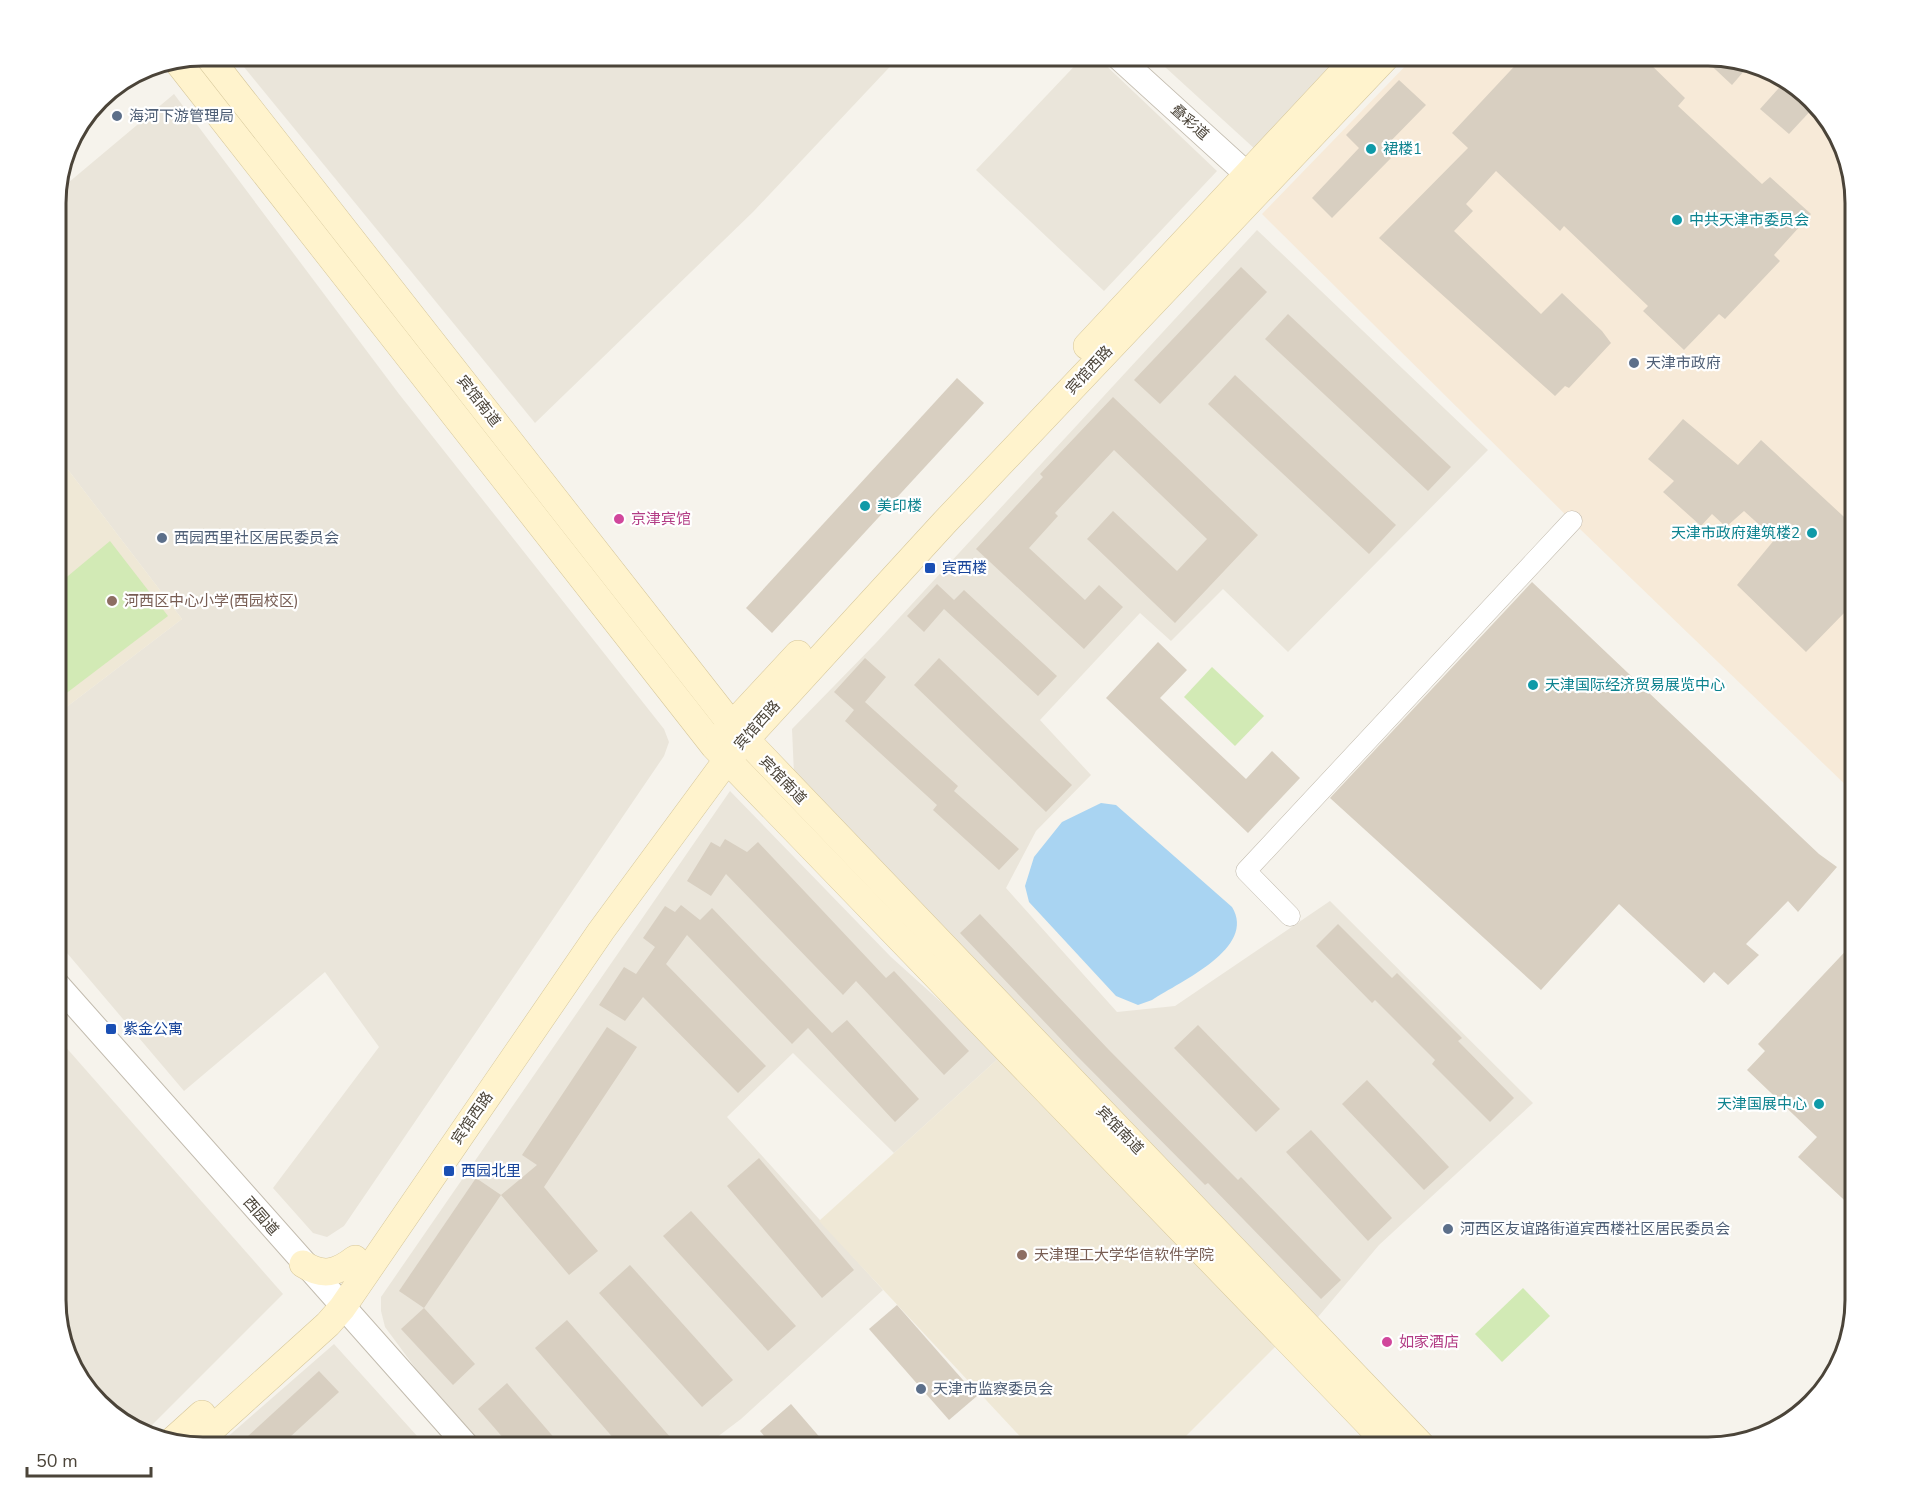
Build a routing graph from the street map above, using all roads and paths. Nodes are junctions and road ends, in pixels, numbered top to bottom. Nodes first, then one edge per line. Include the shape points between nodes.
1 (216, 66) edge
2 (1128, 66) edge
3 (1350, 66) edge
4 (1377, 66) edge
5 (182, 68) edge
6 (1255, 181) junction
7 (1572, 521) dead end
8 (738, 731) junction
9 (720, 753) junction
10 (1290, 916) dead end
11 (66, 995) edge
12 (66, 1014) edge
13 (362, 1263) junction
14 (297, 1268) junction
15 (331, 1300) junction
16 (179, 1435) edge
17 (202, 1437) edge
18 (440, 1437) edge
19 (458, 1437) edge
20 (1380, 1437) edge
21 (1413, 1437) edge

1 - 8 main road, 宾馆南道
2 - 6 street, 叠彩道
3 - 6 main road, 宾馆西路
4 - 6 main road, 宾馆西路
5 - 9 main road, 宾馆南道
6 - 8 main road, 宾馆西路
7 - 10 street via 1246,871
8 - 9 main road, 宾馆西路
8 - 21 main road, 宾馆南道
9 - 13 main road, 宾馆西路 via 601,931
9 - 20 main road, 宾馆南道
11 - 14 street, 西园道
12 - 14 street, 西园道
13 - 14 main road via 325,1273
13 - 15 main road, 宾馆西路
14 - 15 street, 西园道
15 - 16 main road, 宾馆西路
15 - 17 main road, 宾馆西路
15 - 18 street, 西园道
15 - 19 street, 西园道

